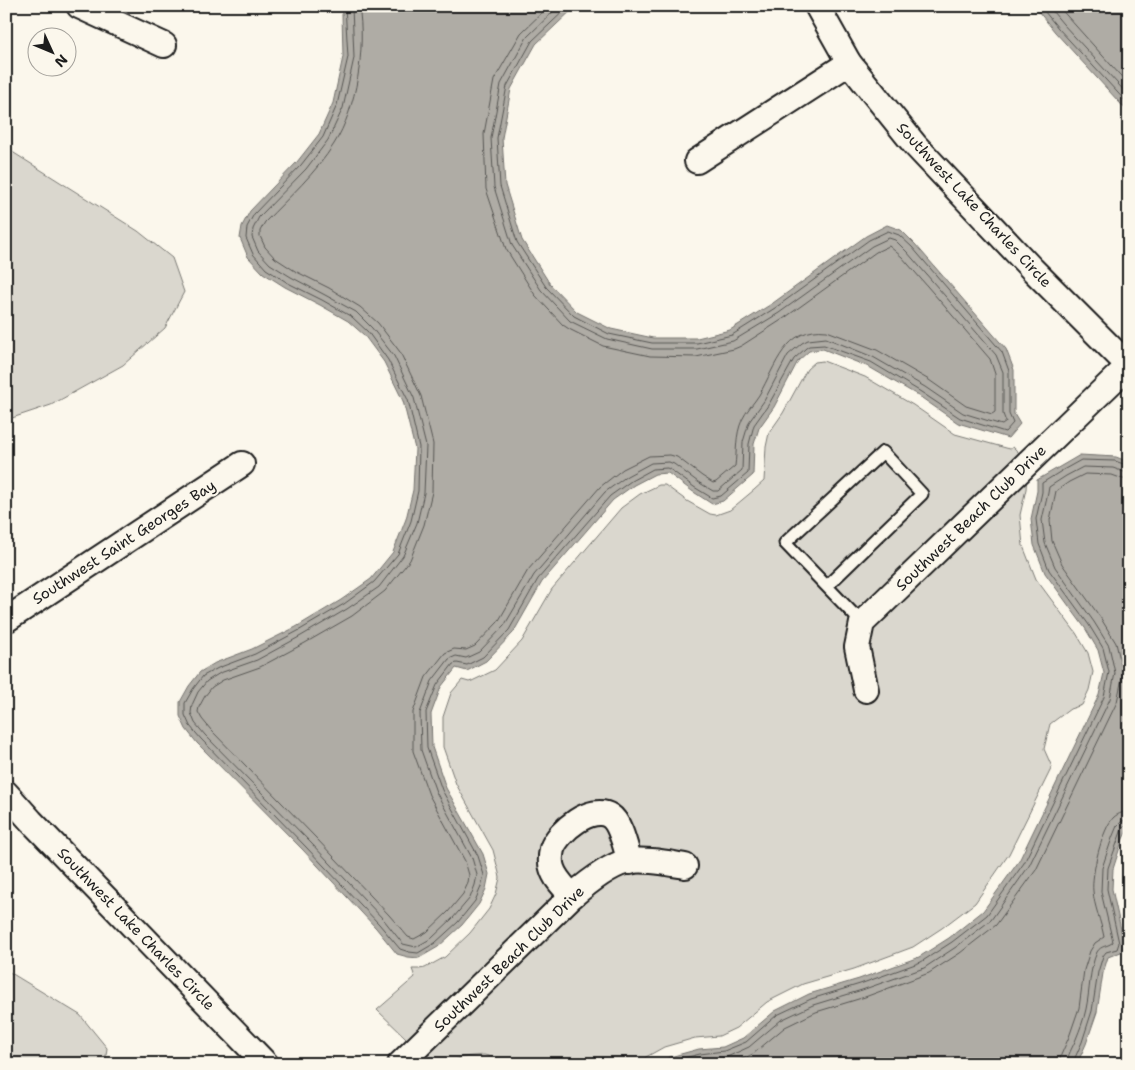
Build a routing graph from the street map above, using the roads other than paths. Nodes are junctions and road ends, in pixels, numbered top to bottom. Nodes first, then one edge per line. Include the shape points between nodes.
1 (79, 6) edge
2 (817, 6) edge
3 (164, 45) dead end
4 (849, 63) junction
5 (697, 161) dead end
6 (1129, 366) edge
7 (242, 464) dead end
8 (827, 586) junction
9 (6, 620) edge
10 (862, 623) junction
11 (866, 690) dead end
12 (6, 793) edge
13 (630, 862) junction
14 (685, 866) dead end
15 (572, 896) junction
16 (266, 1064) edge
17 (400, 1064) edge

1 - 3 street
2 - 4 street, Southwest Lake Charles Circle
4 - 5 street
4 - 6 street, Southwest Lake Charles Circle via 915,145
6 - 10 street, Southwest Beach Club Drive
7 - 9 street, Southwest Saint Georges Bay
8 - 8 lane via 785,543 883,452 922,494
8 - 10 lane
10 - 11 street via 857,647
12 - 16 street, Southwest Lake Charles Circle
13 - 14 street, Southwest Beach Club Drive via 651,861
13 - 15 street, Southwest Beach Club Drive via 596,877
13 - 15 street via 615,821 598,812 585,816 557,839 552,850 552,868
15 - 17 street, Southwest Beach Club Drive

